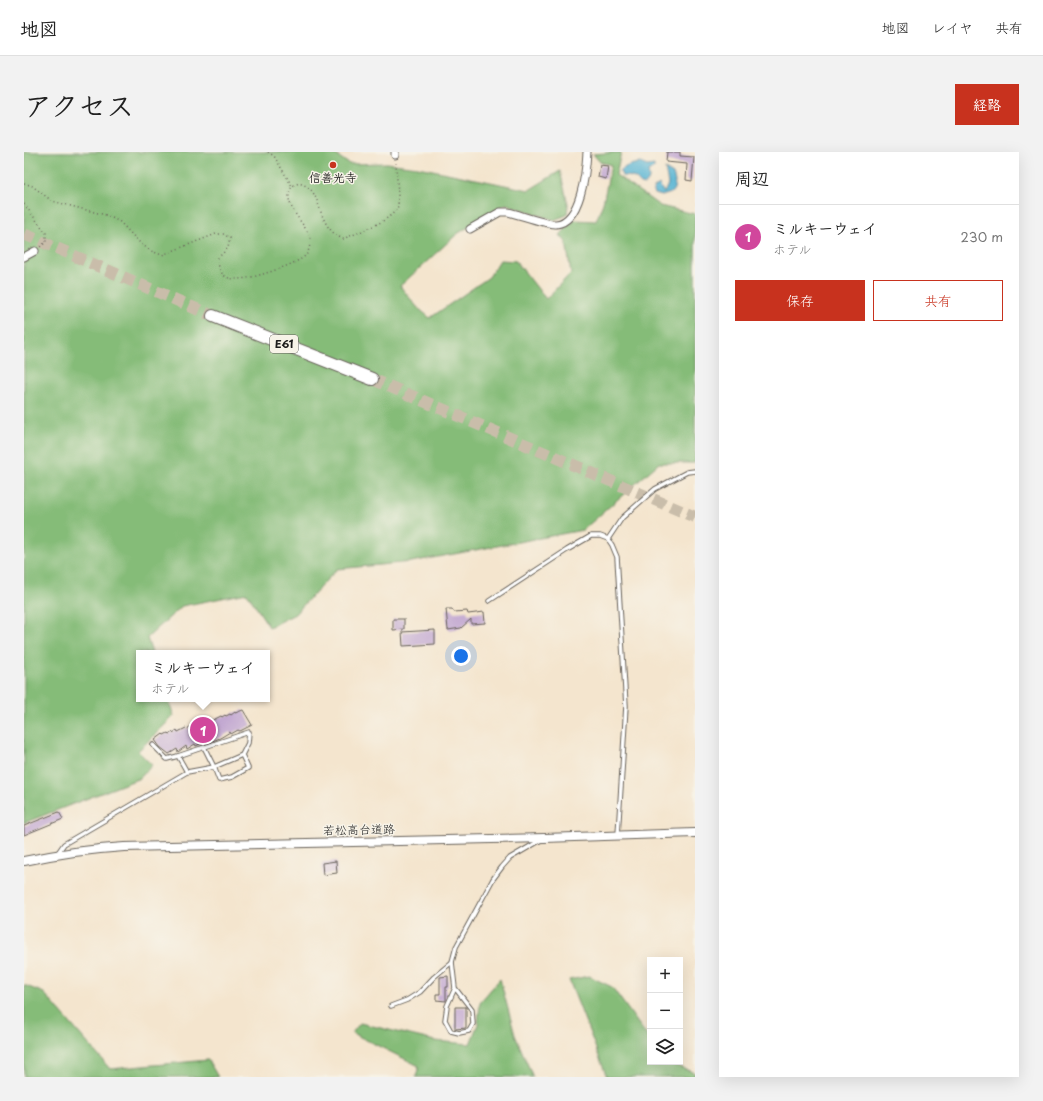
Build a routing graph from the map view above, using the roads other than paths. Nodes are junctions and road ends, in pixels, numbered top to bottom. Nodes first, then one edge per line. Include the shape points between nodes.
1 (587, 152) edge
2 (470, 229) dead end
3 (35, 251) road end
4 (24, 258) edge
5 (213, 316) tunnel mouth
6 (372, 379) tunnel mouth
7 (695, 470) edge
8 (608, 540) junction
9 (489, 601) dead end
10 (153, 745) dead end
11 (204, 747) junction
12 (242, 755) junction
13 (178, 756) junction
14 (214, 766) junction
15 (187, 772) junction
16 (695, 833) edge
17 (618, 836) junction
18 (544, 838) junction
19 (57, 854) junction
20 (24, 861) edge
21 (452, 962) junction
22 (455, 988) junction
23 (391, 1006) dead end

1 - 2 street via 586,173 578,201 564,222 554,224 500,212
3 - 4 street
5 - 6 highway, E61
7 - 8 lane via 655,489 622,518
8 - 9 lane via 600,536 591,536
8 - 17 lane via 617,557 626,706
10 - 13 lane via 167,759
11 - 12 lane via 249,732 248,743
11 - 13 lane
11 - 14 lane
12 - 14 lane
12 - 14 lane via 248,768 232,777 219,780
13 - 15 lane
14 - 15 lane
15 - 19 lane via 64,844
16 - 17 street, 若松高台道路
17 - 18 street, 若松高台道路
18 - 19 street, 若松高台道路 via 124,847
18 - 21 lane via 510,858 502,867 456,946
19 - 20 street, 若松高台道路
21 - 22 lane
21 - 23 lane via 420,992
22 - 22 lane via 472,1010 473,1024 469,1031 451,1031 445,1020 447,1006

